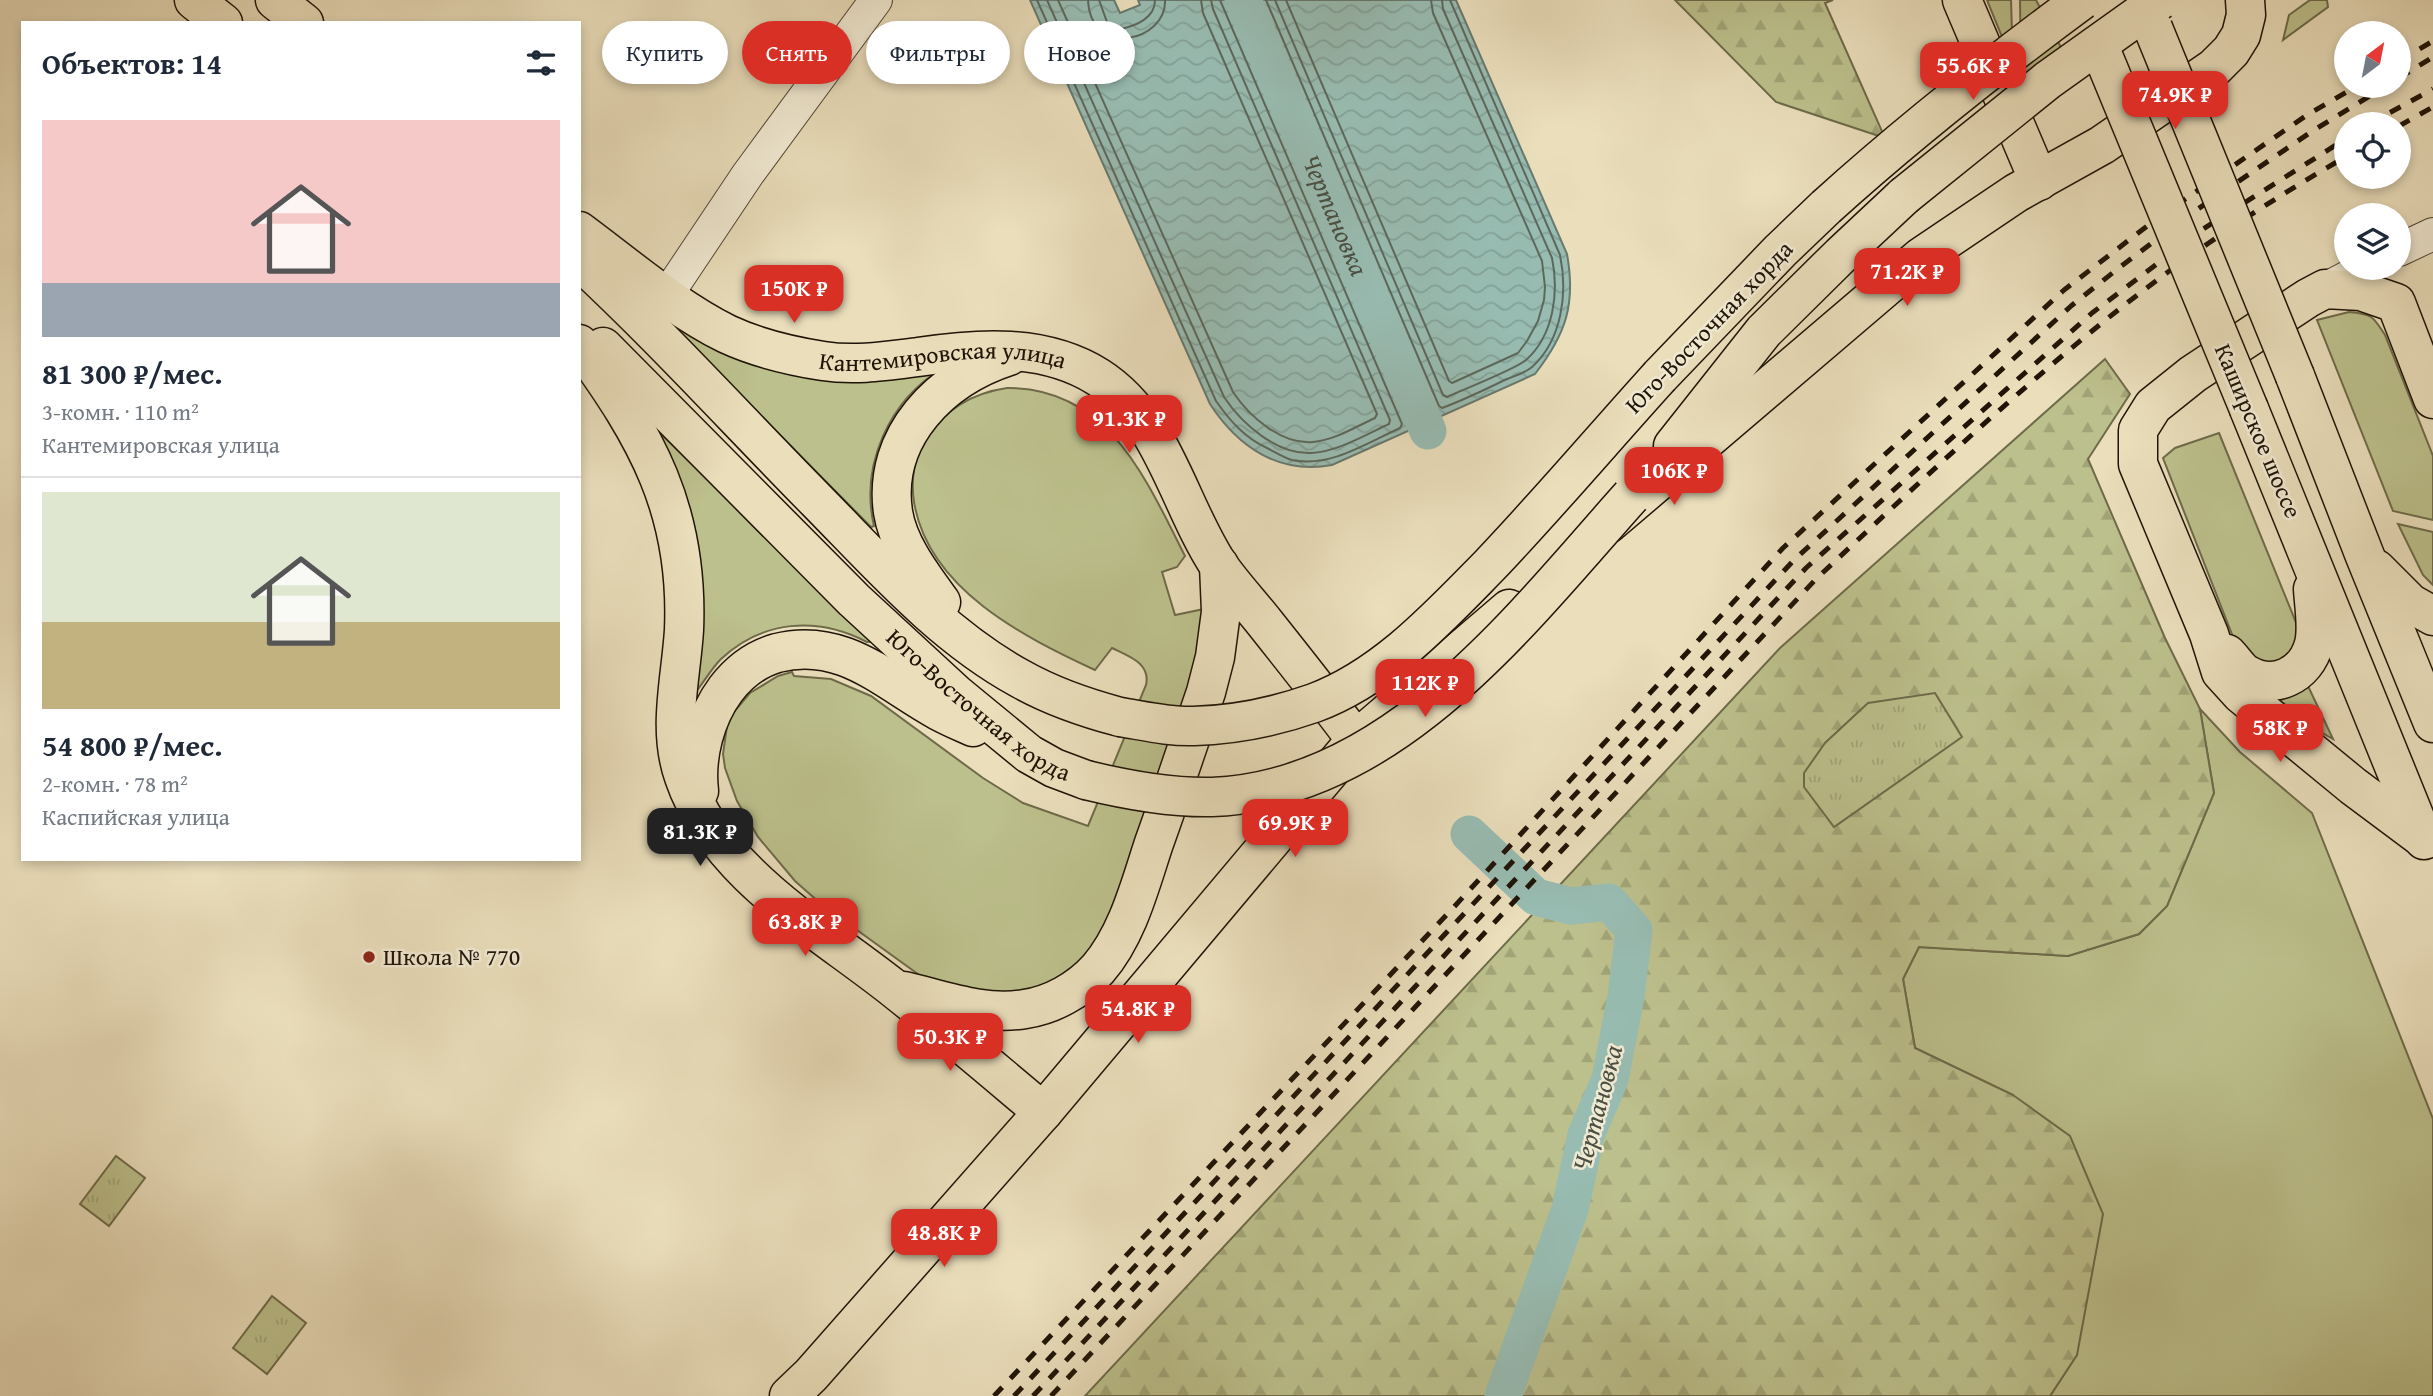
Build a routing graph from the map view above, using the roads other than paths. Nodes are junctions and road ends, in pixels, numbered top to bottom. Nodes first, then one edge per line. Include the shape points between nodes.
1 (194, 0) edge
2 (275, 0) edge
3 (876, 0) edge
4 (1962, 0) edge
5 (2082, 0) edge
6 (2245, 0) edge
7 (2152, 9) edge
8 (220, 21) edge
9 (301, 21) edge
10 (2039, 181) junction
11 (581, 232) edge
12 (2433, 234) edge
13 (2411, 244) edge
14 (581, 262) edge
15 (2342, 280) edge
16 (2325, 289) junction
17 (667, 295) junction
18 (581, 326) edge
19 (581, 347) edge
20 (1024, 352) junction
21 (2433, 399) edge
22 (2365, 556) junction
23 (2313, 563) junction
24 (1219, 565) junction
25 (2425, 610) edge
26 (2209, 634) junction
27 (990, 661) junction
28 (2433, 723) edge
29 (1356, 740) junction
30 (1029, 754) junction
31 (702, 814) junction
32 (2429, 850) edge
33 (894, 989) junction
34 (1043, 1112) junction
35 (794, 1392) edge

1 - 8 main road
2 - 9 main road
3 - 17 street via 748,174
4 - 10 main road
5 - 23 main road, Каширское шоссе, bridge
5 - 27 main road, Юго-Восточная хорда, bridge via 1885,154 1826,207 1660,376 1461,594 1377,670 1351,686 1273,715 1194,726 1086,708
6 - 10 main road via 2241,35 2214,68 2102,145
7 - 22 main road, bridge
7 - 30 main road, Юго-Восточная хорда, bridge via 2048,80 1841,255 1764,331 1631,496 1522,619 1403,726 1373,746 1298,780 1213,797 1147,793 1086,780
10 - 29 main road via 1921,257
11 - 17 main road, Кантемировская улица
12 - 13 street
14 - 27 main road, Юго-Восточная хорда via 881,566 942,624
15 - 16 street
16 - 21 main road via 2361,291 2396,303
16 - 26 main road via 2193,374 2153,406 2138,430 2138,464
17 - 20 main road, Кантемировская улица via 726,334 825,362 875,363 976,350
18 - 30 main road, Юго-Восточная хорда via 854,600
19 - 31 main road via 648,448 669,505 685,598 675,735 684,776
20 - 24 main road, Кантемировская улица via 1084,368 1133,407
20 - 27 main road via 971,372 922,411 902,444 892,490 902,539 923,578
22 - 25 main road
22 - 28 main road
23 - 26 main road via 2315,642 2304,667 2270,682 2245,674
23 - 32 main road, Каширское шоссе
24 - 29 main road, Кантемировская улица
24 - 33 main road via 1222,612 1206,692 1130,913 1102,963 1056,1000 1011,1011 978,1009
26 - 32 main road via 2221,672 2241,694
29 - 34 main road
30 - 31 main road via 938,710 865,665 815,649 790,650 750,664 720,697 703,739 699,764
31 - 33 main road via 725,852 753,880
33 - 34 main road
34 - 35 main road

